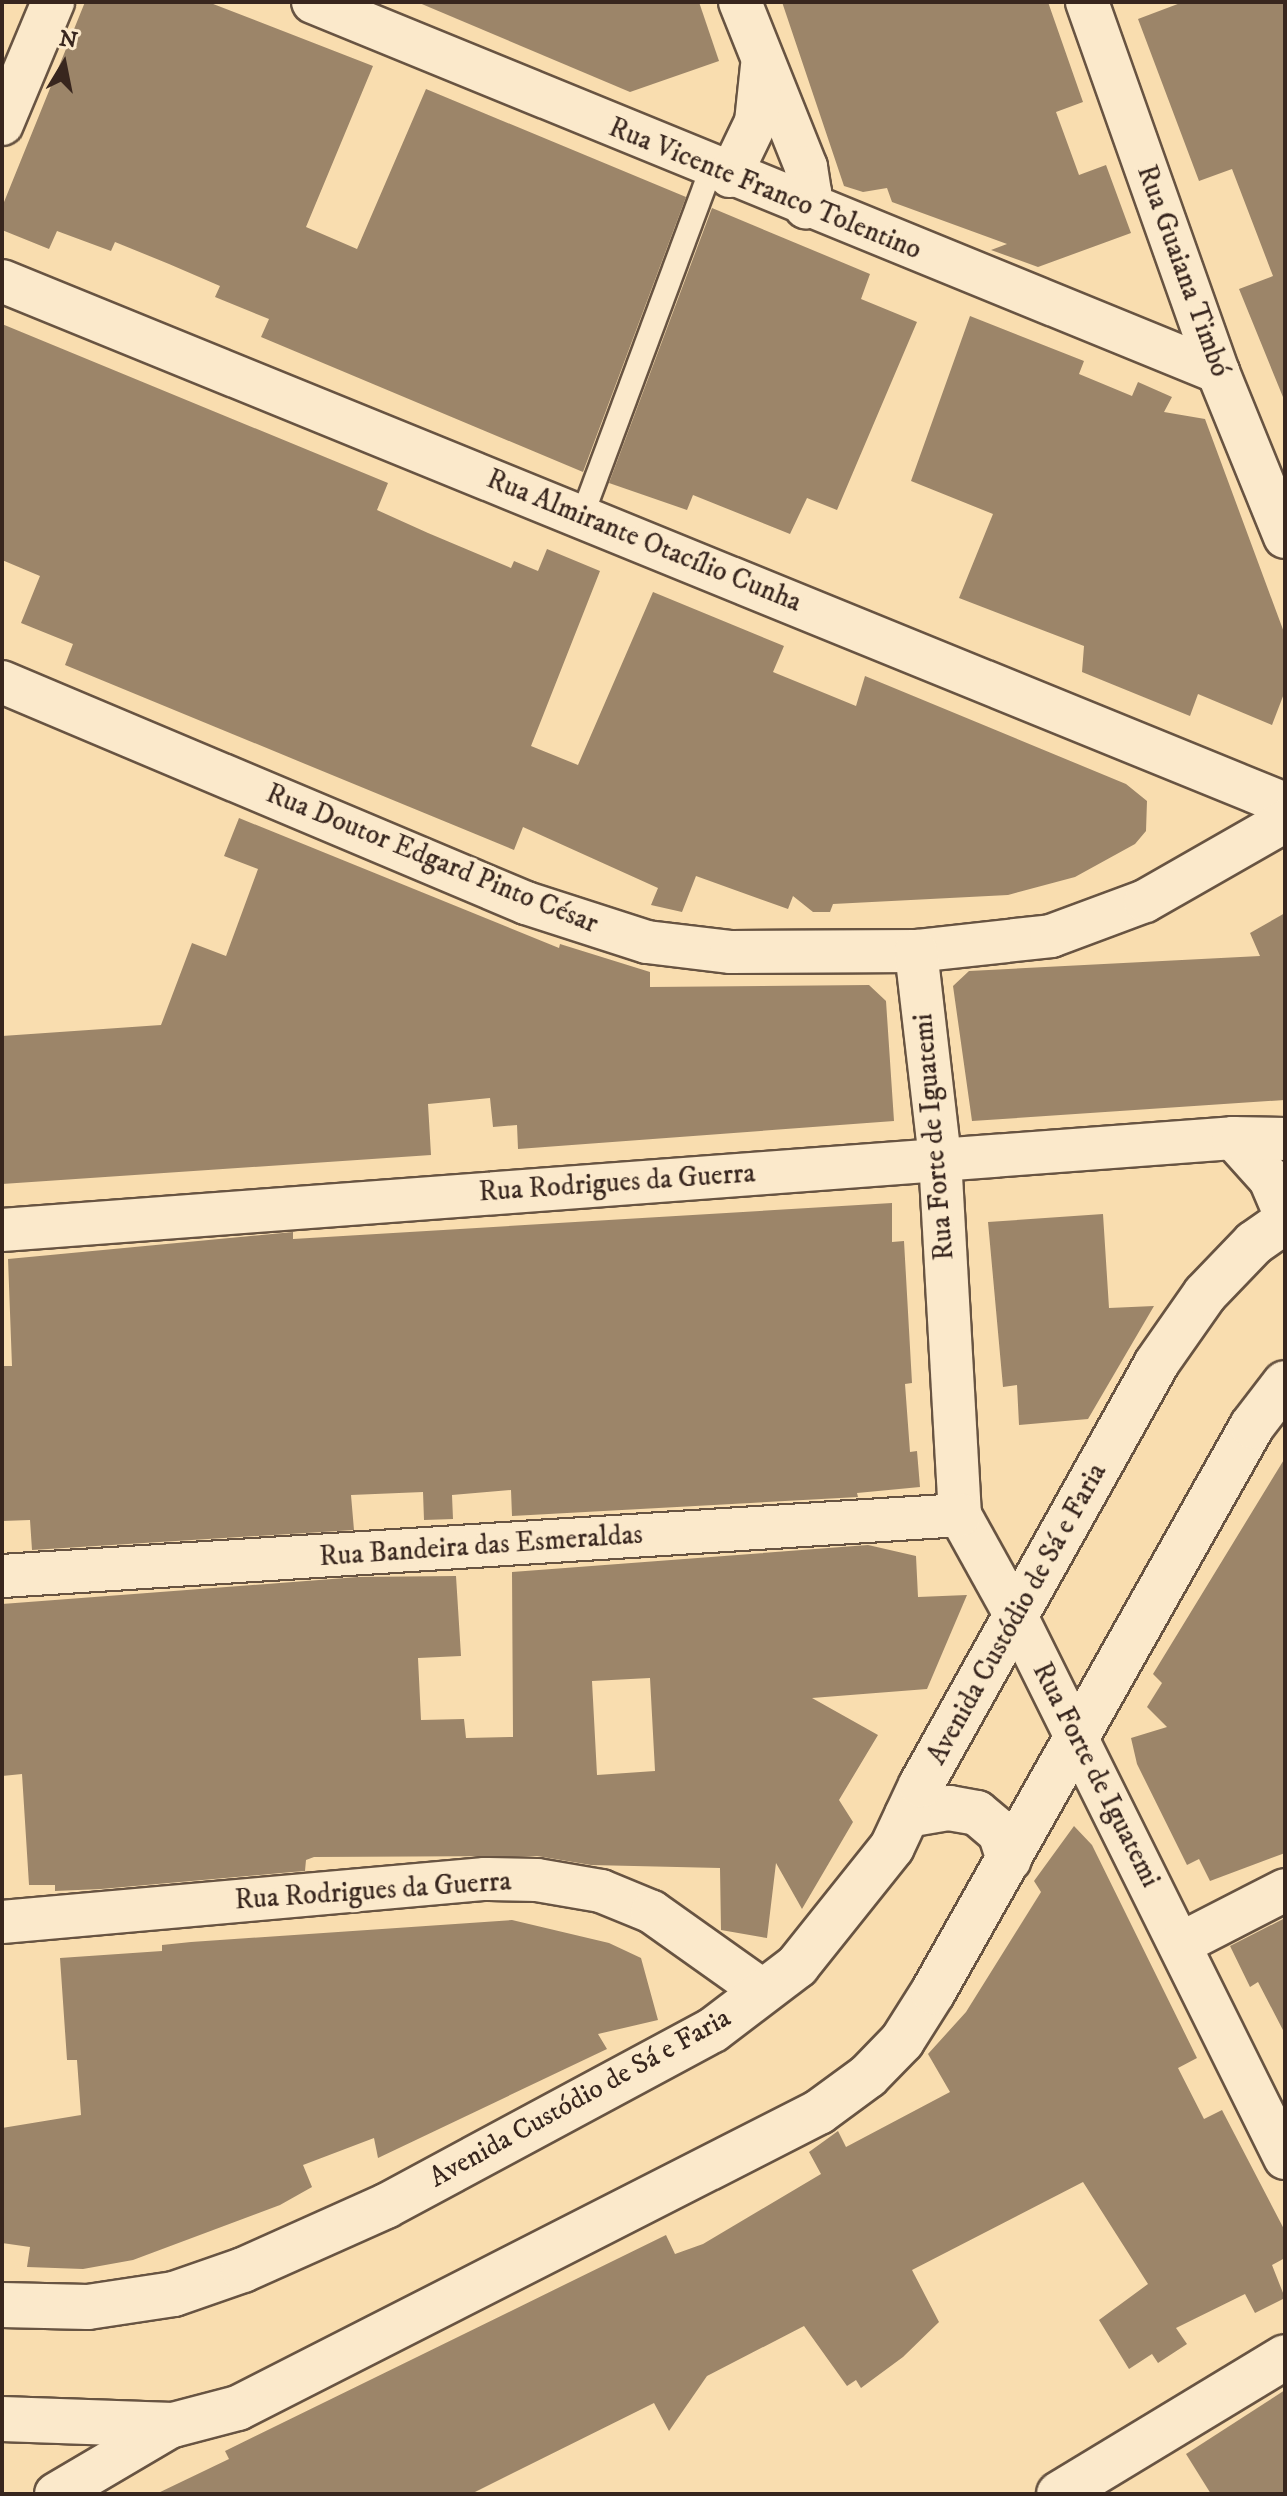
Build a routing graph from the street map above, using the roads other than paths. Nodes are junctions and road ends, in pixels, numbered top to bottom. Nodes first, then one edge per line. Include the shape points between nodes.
1 (53, 2) edge
2 (313, 2) edge
3 (740, 2) edge
4 (1087, 2) edge
5 (368, 14) edge
6 (762, 65) junction
7 (2, 124) edge
8 (721, 172) junction
9 (806, 207) junction
10 (2, 281) edge
11 (1218, 372) junction
12 (582, 516) junction
13 (1285, 537) edge
14 (2, 682) edge
15 (1285, 804) edge
16 (1285, 821) edge
17 (916, 951) junction
18 (1233, 1138) junction
19 (1285, 1139) edge
20 (940, 1158) junction
21 (1285, 1215) edge
22 (1285, 1221) edge
23 (2, 1230) edge
24 (1285, 1383) edge
25 (960, 1515) junction
26 (2, 1576) edge
27 (1017, 1618) junction
28 (1078, 1741) junction
29 (907, 1815) junction
30 (1009, 1860) junction
31 (1285, 1890) edge
32 (2, 1922) edge
33 (1180, 1944) junction
34 (763, 1991) junction
35 (1285, 2158) edge
36 (2, 2305) edge
37 (1285, 2357) edge
38 (2, 2419) edge
39 (173, 2425) junction
40 (56, 2494) edge
41 (1059, 2494) edge

1 - 7 street
2 - 5 street, Rua Vicente Franco Tolentino
3 - 6 street
4 - 11 street, Rua Guaiana Timbó
5 - 8 street, Rua Vicente Franco Tolentino
6 - 8 street via 756,122
6 - 9 street via 810,180
8 - 9 street, Rua Vicente Franco Tolentino
8 - 12 lane
9 - 11 street, Rua Vicente Franco Tolentino
10 - 12 street, Rua Almirante Otacílio Cunha
11 - 13 street, Rua Guaiana Timbó
12 - 15 street, Rua Almirante Otacílio Cunha
14 - 17 street, Rua Doutor Edgard Pinto César via 526,903 647,942 731,952
16 - 17 street, Rua Doutor Edgard Pinto César via 1145,901 1051,936
17 - 20 street, Rua Forte de Iguatemi
18 - 19 street, Rua Rodrigues da Guerra
18 - 20 street, Rua Rodrigues da Guerra
18 - 21 street via 1270,1179
20 - 23 street, Rua Rodrigues da Guerra
20 - 25 street, Rua Forte de Iguatemi
22 - 27 street, Avenida Custódio de Sá e Faria via 1254,1243 1205,1294 1156,1364
24 - 28 street via 1252,1426
25 - 26 street, Rua Bandeira das Esmeraldas
25 - 27 street, Rua Forte de Iguatemi
27 - 28 street, Rua Forte de Iguatemi
27 - 29 street, Avenida Custódio de Sá e Faria
28 - 30 street
28 - 33 street, Rua Forte de Iguatemi
29 - 30 street via 949,1808 977,1813 1000,1832
29 - 34 street, Avenida Custódio de Sá e Faria via 892,1847 841,1917 797,1966
30 - 39 street via 902,2041 868,2076 819,2112 307,2377 238,2408
31 - 33 street
32 - 34 street, Rua Rodrigues da Guerra via 485,1879 537,1880 601,1891 652,1912
33 - 35 street, Rua Forte de Iguatemi
34 - 36 street, Avenida Custódio de Sá e Faria via 699,2038 386,2206 243,2270 174,2294 88,2307
37 - 41 street
38 - 39 street
39 - 40 street

